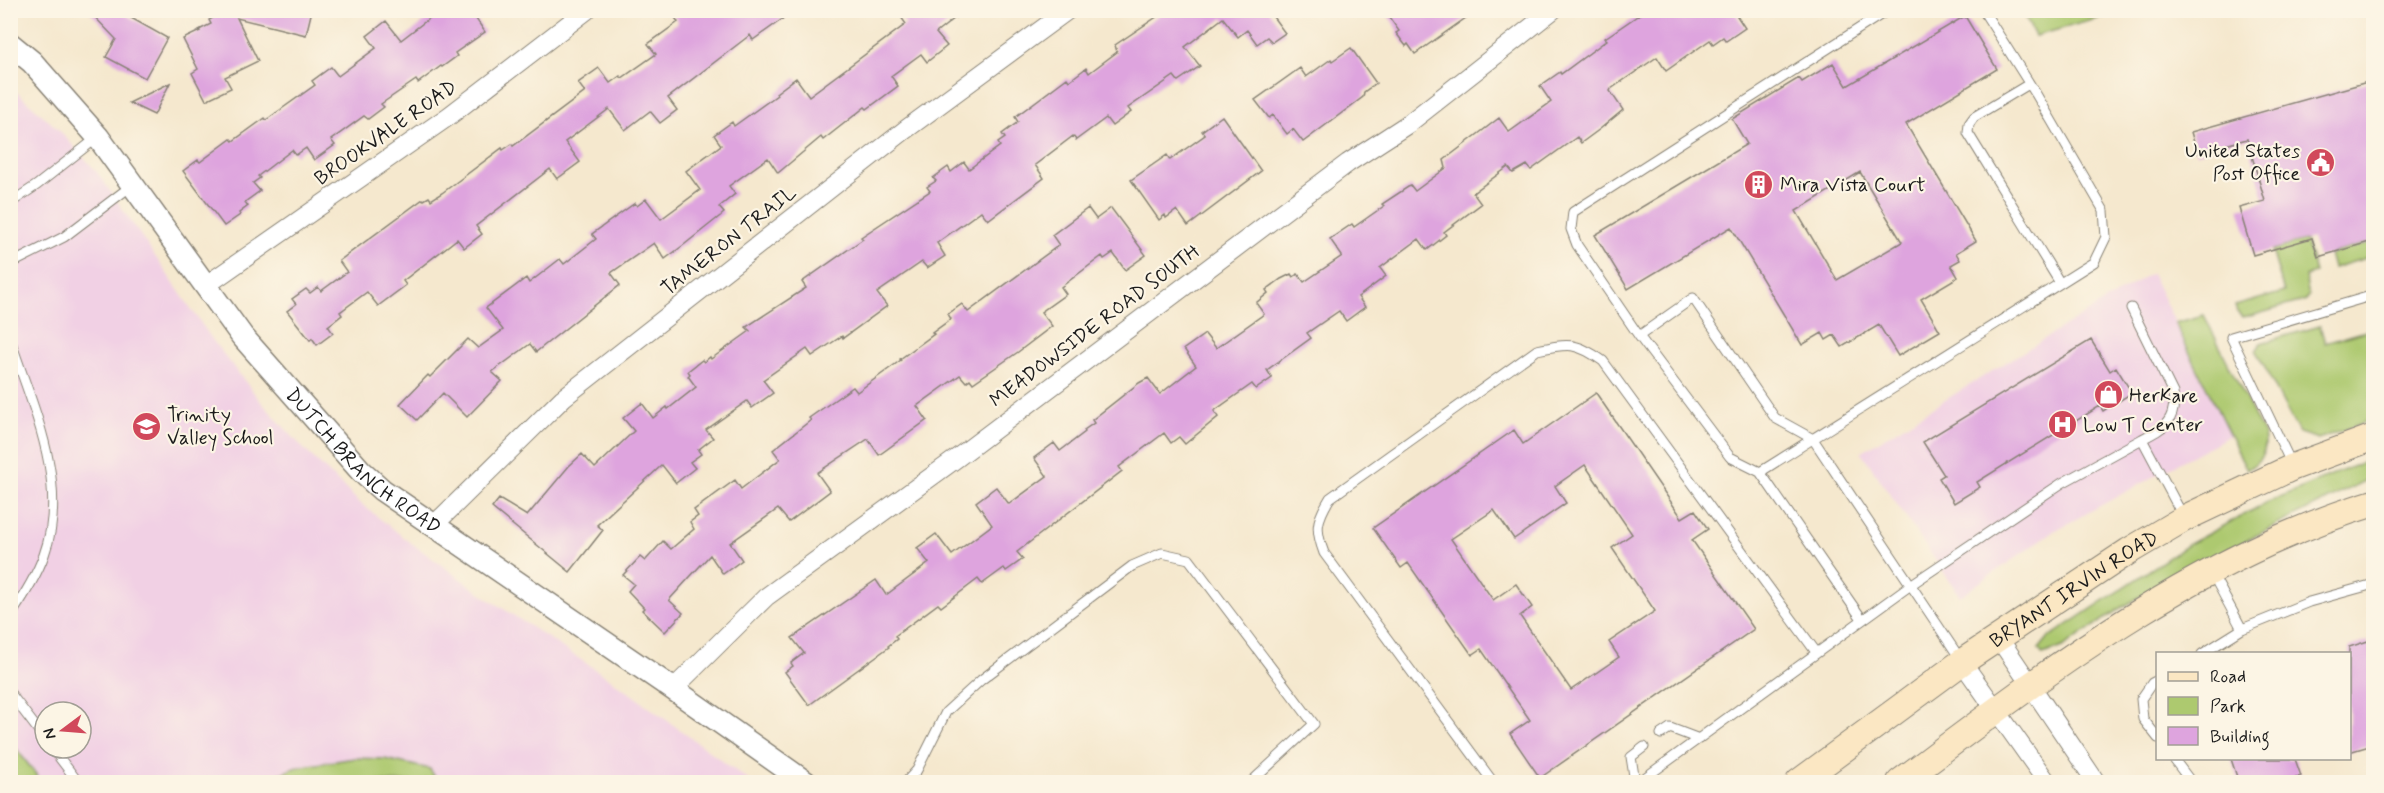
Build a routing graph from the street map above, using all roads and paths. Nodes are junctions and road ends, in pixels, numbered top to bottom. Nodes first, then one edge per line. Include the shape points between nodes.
1 (587, 10) edge
2 (1068, 10) edge
3 (1553, 10) edge
4 (1888, 10) edge
5 (1983, 10) edge
6 (10, 44) edge
7 (2029, 84) junction
8 (98, 137) junction
9 (132, 185) junction
10 (10, 202) edge
11 (10, 264) edge
12 (2060, 283) junction
13 (205, 286) junction
14 (2373, 295) edge
15 (2131, 308) dead end
16 (1639, 336) junction
17 (10, 339) edge
18 (14, 363) edge
19 (2373, 437) edge
20 (1813, 439) junction
21 (2142, 439) junction
22 (2293, 467) junction
23 (1760, 472) junction
24 (2373, 503) edge
25 (2185, 518) junction
26 (434, 525) junction
27 (2211, 570) junction
28 (1912, 584) junction
29 (2373, 584) edge
30 (10, 616) edge
31 (1862, 619) junction
32 (2242, 629) junction
33 (1998, 637) junction
34 (1816, 652) junction
35 (2205, 652) edge
36 (1962, 662) junction
37 (2156, 681) edge
38 (2031, 685) junction
39 (673, 689) junction
40 (10, 693) edge
41 (1996, 710) junction
42 (33, 723) edge
43 (1661, 734) dead end
44 (2156, 737) edge
45 (1699, 739) junction
46 (1644, 747) dead end
47 (61, 760) edge
48 (2174, 760) edge
49 (78, 783) edge
50 (805, 783) edge
51 (906, 783) edge
52 (1251, 783) edge
53 (1493, 783) edge
54 (1635, 783) edge
55 (1640, 783) edge
56 (1799, 783) edge
57 (1900, 783) edge
58 (2047, 783) edge
59 (2096, 783) edge
60 (2191, 783) edge

1 - 13 street, BROOKVALE ROAD via 449,116
2 - 26 street, TAMERON TRAIL via 905,130 563,398
3 - 39 street, MEADOWSIDE ROAD SOUTH via 1408,124 1338,170 766,597
4 - 16 lane via 1573,212 1571,230 1577,245
5 - 7 lane
6 - 8 street, DUTCH BRANCH ROAD via 32,62
7 - 12 lane via 2104,212 2106,237 2094,262
7 - 12 lane via 1974,117 1968,133
8 - 9 street, DUTCH BRANCH ROAD
8 - 10 lane
9 - 11 lane via 64,237
9 - 13 street, DUTCH BRANCH ROAD
12 - 20 lane
13 - 26 street, DUTCH BRANCH ROAD via 242,336 361,471
14 - 22 lane via 2231,337
15 - 21 lane via 2174,401 2167,424
16 - 20 lane via 1693,298 1774,417
16 - 23 lane via 1730,457
17 - 18 lane
18 - 30 lane via 45,448 52,503 45,554 31,586
19 - 22 main road, BRYANT IRVIN ROAD
20 - 23 lane
20 - 28 lane
21 - 25 lane
21 - 28 lane via 2062,483
22 - 25 main road, BRYANT IRVIN ROAD
23 - 31 lane
24 - 27 main road via 2282,537
25 - 33 main road, BRYANT IRVIN ROAD
26 - 39 street, DUTCH BRANCH ROAD
27 - 32 lane
27 - 38 main road via 2081,649
28 - 31 lane
28 - 36 lane
29 - 32 lane via 2309,602
31 - 34 lane
32 - 35 lane
33 - 36 main road, BRYANT IRVIN ROAD
33 - 38 street
34 - 45 lane
34 - 53 lane via 1603,361 1583,348 1563,344 1537,350 1330,498 1318,516 1317,535 1324,553
36 - 41 street
36 - 56 main road, BRYANT IRVIN ROAD
37 - 44 lane via 2141,699 2143,719
38 - 41 main road
38 - 59 street
39 - 50 street, DUTCH BRANCH ROAD
40 - 42 lane
41 - 57 main road
41 - 58 street
43 - 45 lane via 1670,728
45 - 55 lane
46 - 54 lane via 1631,756
47 - 49 lane
48 - 60 lane
51 - 52 lane via 917,770 946,712 981,680 1132,566 1162,553 1189,559 1314,724

